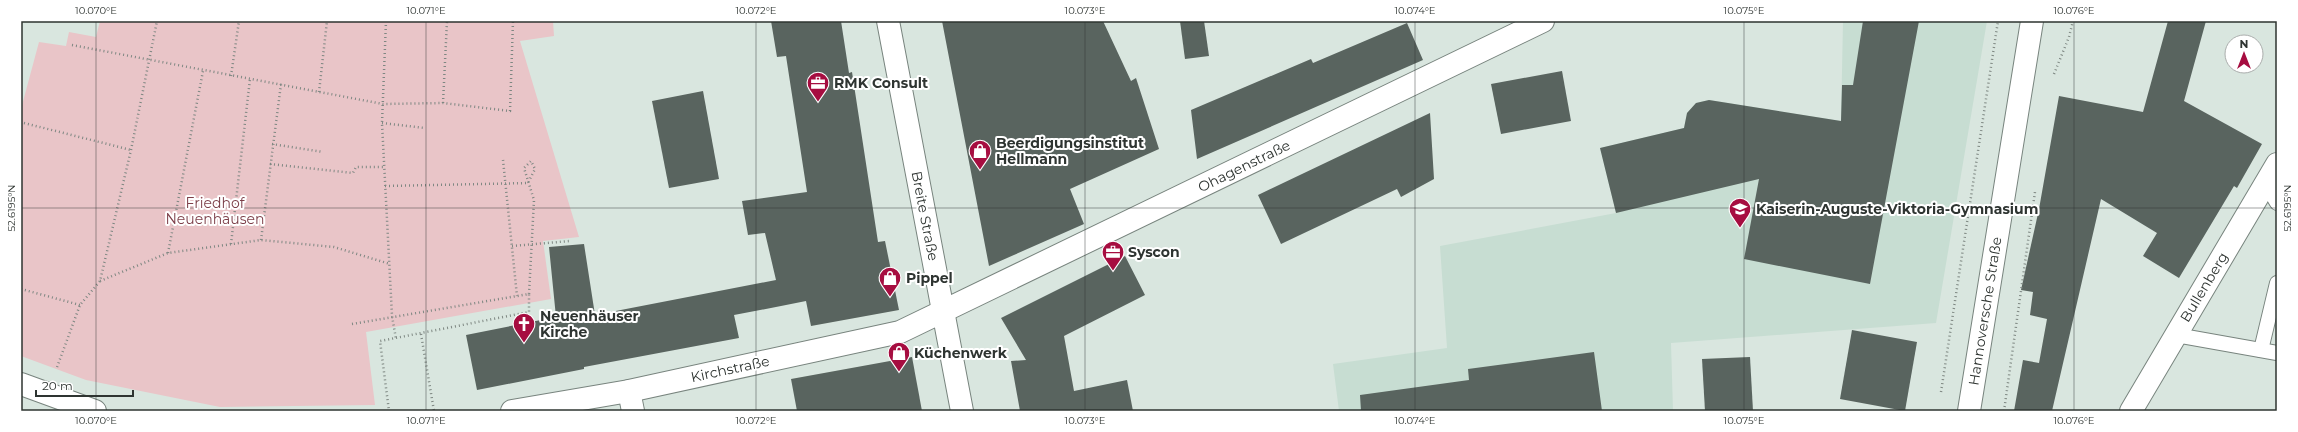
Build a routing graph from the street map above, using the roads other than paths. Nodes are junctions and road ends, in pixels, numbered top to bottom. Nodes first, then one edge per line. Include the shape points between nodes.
1 (888, 21) edge
2 (1543, 21) edge
3 (2032, 21) edge
4 (2277, 164) edge
5 (2266, 183) junction
6 (2277, 203) edge
7 (2277, 283) edge
8 (943, 310) junction
9 (2176, 335) junction
10 (2261, 350) junction
11 (2277, 353) edge
12 (21, 384) edge
13 (631, 401) edge
14 (94, 411) edge
15 (512, 411) edge
16 (962, 411) edge
17 (1969, 411) edge
18 (2131, 411) edge

1 - 8 street, Breite Straße
2 - 8 street, Ohagenstraße
3 - 17 street, Hannoversche Straße
4 - 5 street, Bullenberg
5 - 6 lane
5 - 9 street, Bullenberg
7 - 10 lane
8 - 13 street, Kirchstraße via 900,332
8 - 16 street, Breite Straße
9 - 10 lane
9 - 18 street, Bullenberg
10 - 11 lane
12 - 14 street
13 - 15 street, Kirchstraße

